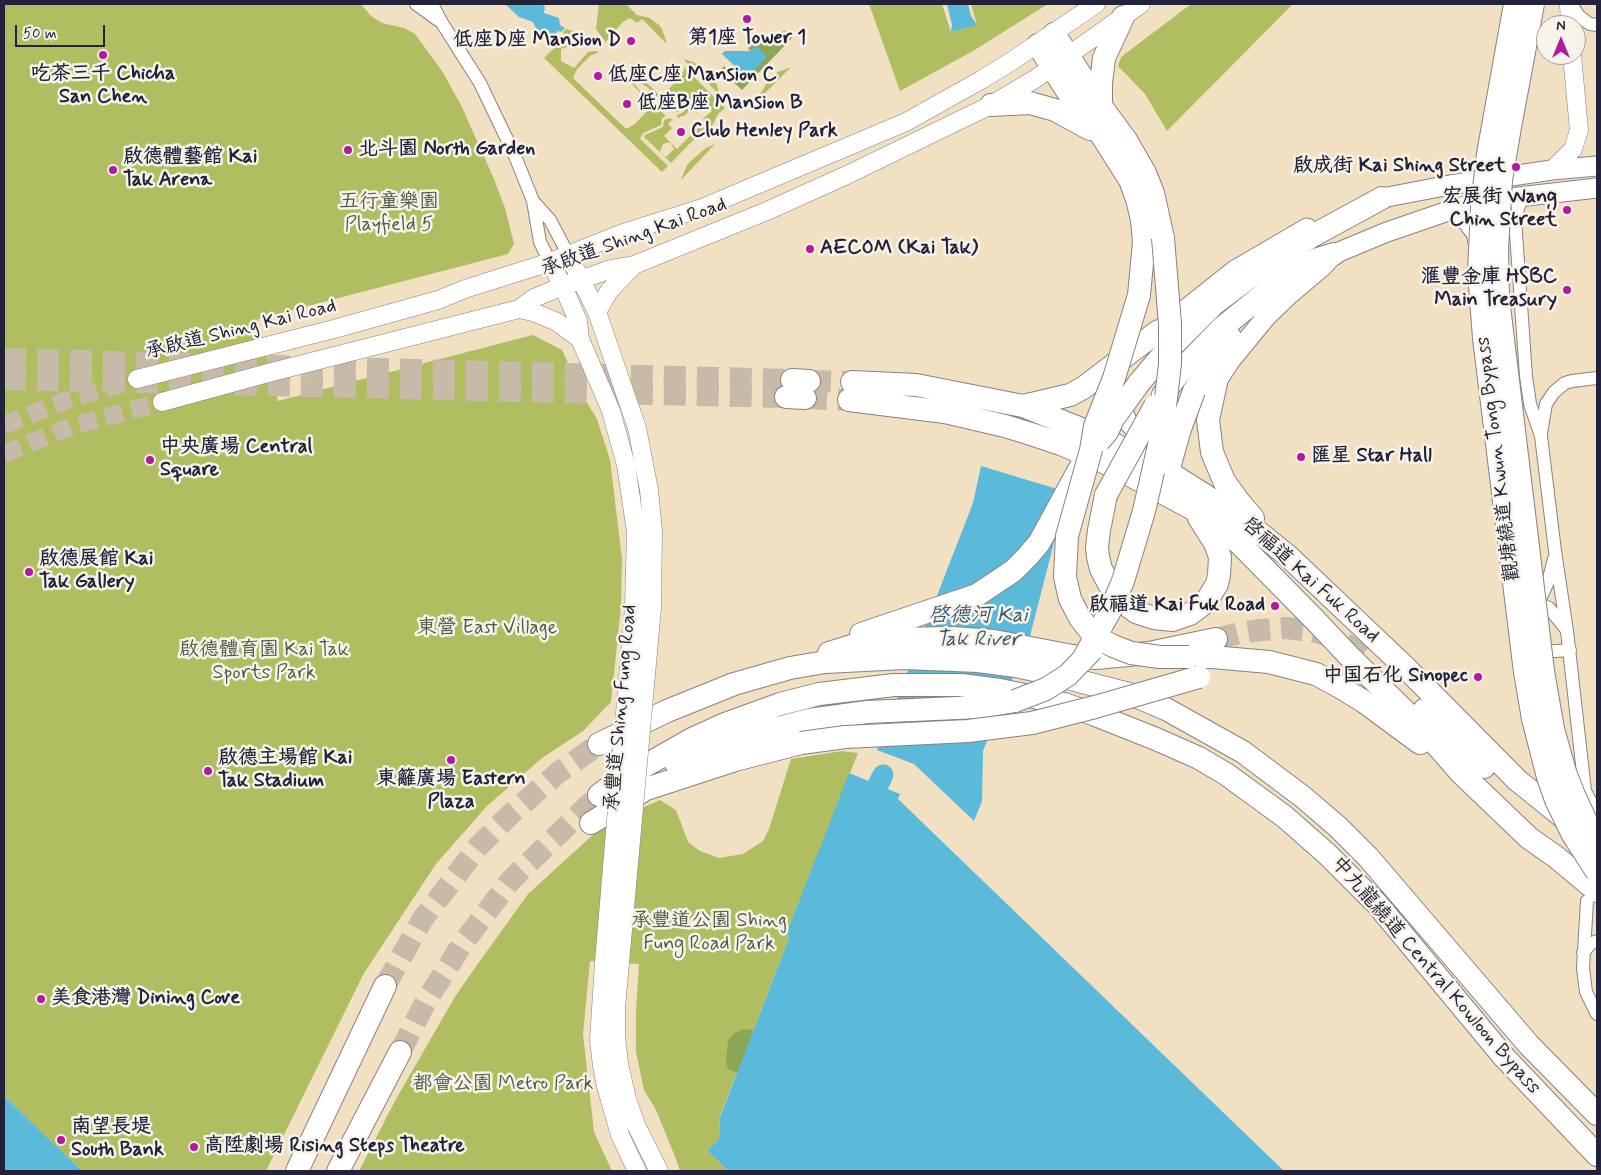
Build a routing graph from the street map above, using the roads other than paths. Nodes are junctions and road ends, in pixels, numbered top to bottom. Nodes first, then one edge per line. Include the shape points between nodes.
1 (416, 4) edge
2 (432, 4) edge
3 (1096, 4) edge
4 (1141, 4) edge
5 (1515, 4) edge
6 (1533, 4) edge
7 (1570, 4) edge
8 (1122, 17) junction
9 (442, 23) junction
10 (1597, 25) edge
11 (1046, 40) junction
12 (1060, 61) junction
13 (1573, 65) edge
14 (991, 105) junction
15 (1101, 106) junction
16 (1102, 136) junction
17 (1597, 166) edge
18 (1552, 170) junction
19 (1597, 188) edge
20 (1522, 196) junction
21 (1382, 198) junction
22 (533, 201) junction
23 (1454, 209) junction
24 (568, 254) junction
25 (1334, 254) junction
26 (550, 262) junction
27 (634, 265) junction
28 (581, 280) junction
29 (563, 286) junction
30 (1519, 296) junction
31 (1260, 298) junction
32 (519, 308) junction
33 (1478, 310) junction
34 (597, 312) junction
35 (1158, 332) junction
36 (580, 339) junction
37 (136, 378) tunnel mouth
38 (1597, 378) edge
39 (1216, 383) junction
40 (162, 402) tunnel mouth
41 (1023, 406) junction
42 (1541, 436) junction
43 (1091, 450) junction
44 (1193, 509) junction
45 (1555, 551) junction
46 (1288, 556) junction
47 (1509, 559) junction
48 (1538, 603) junction
49 (1568, 631) junction
50 (1216, 639) tunnel mouth
51 (882, 641) junction
52 (1570, 650) junction
53 (1370, 661) tunnel mouth
54 (1269, 662) junction
55 (1084, 666) junction
56 (790, 668) junction
57 (598, 744) tunnel mouth
58 (1583, 772) junction
59 (1462, 773) junction
60 (1597, 808) edge
61 (592, 822) dead end
62 (1588, 835) edge
63 (1597, 848) edge
64 (1588, 873) edge
65 (1592, 896) edge
66 (1597, 913) edge
67 (1597, 941) edge
68 (1583, 953) junction
69 (612, 962) junction
70 (384, 986) tunnel mouth
71 (1597, 1014) edge
72 (400, 1052) tunnel mouth
73 (1597, 1114) edge
74 (1597, 1155) edge
75 (297, 1171) edge
76 (338, 1171) edge
77 (637, 1171) edge
78 (659, 1171) edge

1 - 9 street
2 - 9 street
3 - 11 main road, 承啟道 Shing Kai Road
4 - 8 main road, 承啟道 Shing Kai Road
5 - 64 highway, 觀塘繞道 Kwun Tong Bypass, bridge via 1482,206 1479,273 1484,338 1533,719 1556,800
6 - 62 highway, 觀塘繞道 Kwun Tong Bypass, bridge via 1501,187 1498,298 1553,729 1571,788 1586,820
7 - 10 street via 1584,20
8 - 12 main road, 承啟道 Shing Kai Road
8 - 15 highway via 1104,58
9 - 22 street via 480,83
11 - 12 highway
11 - 24 main road, 承啟道 Shing Kai Road via 906,122 702,208
12 - 14 main road, 承啟道 Shing Kai Road
12 - 15 highway
12 - 16 highway via 1076,104
13 - 18 main road via 1579,130 1573,150
14 - 16 highway via 1030,103 1055,110
14 - 27 main road, 承啟道 Shing Kai Road via 767,211
15 - 55 highway, bridge via 1126,140 1153,193 1163,238 1168,288 1170,364 1162,432 1144,511 1128,566
16 - 43 highway, bridge via 1130,180 1142,220 1144,242 1139,295 1114,378 1095,426
17 - 18 main road
18 - 21 main road
19 - 20 main road
20 - 23 main road
20 - 30 street via 1515,219
21 - 35 main road via 1312,226 1259,255 1235,270
21 - 43 highway, bridge via 1297,246 1221,299 1176,341 1139,383 1107,432
22 - 24 street via 550,220
22 - 26 street via 540,242
23 - 25 main road
23 - 33 street via 1473,235 1476,247
24 - 26 main road, 承啟道 Shing Kai Road
24 - 28 main road, 承豐道 Shing Fung Road
25 - 31 highway via 1285,277
25 - 39 main road via 1266,317
26 - 29 main road, 承豐道 Shing Fung Road
26 - 37 main road, 承啟道 Shing Kai Road via 438,300
27 - 28 main road, 承啟道 Shing Kai Road
27 - 34 main road via 611,288
28 - 29 main road, 承啟道 Shing Kai Road
28 - 34 main road, 承豐道 Shing Fung Road
29 - 32 main road, 承啟道 Shing Kai Road
29 - 36 main road, 承豐道 Shing Fung Road via 578,321
30 - 33 street via 1512,285 1504,284
30 - 42 street via 1530,404
31 - 44 highway, bridge via 1223,327 1180,370 1155,406 1106,495 1098,530 1098,557 1104,578 1116,596 1136,612 1163,620 1182,618 1198,609 1212,593 1219,575 1220,557
31 - 55 highway, bridge via 1218,350 1194,392 1180,430 1136,586 1122,614
32 - 36 main road via 557,322
32 - 40 main road, 承啟道 Shing Kai Road
33 - 47 street
34 - 69 main road, 承豐道 Shing Fung Road, bridge via 637,428 653,531 652,608
35 - 39 main road via 1124,375 1121,406 1132,427 1145,436 1159,439 1180,433
35 - 41 highway via 1083,388 1070,395
36 - 69 main road, 承豐道 Shing Fung Road, bridge via 611,411 626,465 636,532
38 - 42 street via 1572,381 1554,392 1546,404
39 - 46 highway via 1208,432 1219,472 1240,503
41 - 44 highway, 啓福道 Kai Fuk Road via 916,385 850,391 987,421 1061,444 1113,466
41 - 46 highway, 啓福道 Kai Fuk Road via 1100,436 1176,477 1241,518
42 - 45 street
43 - 51 highway, bridge via 1039,543 1013,571 977,595
43 - 54 highway, bridge via 1067,536 1065,577 1070,599 1094,636 1131,653
44 - 59 highway, 啓福道 Kai Fuk Road via 1243,547 1420,725
45 - 47 street via 1552,558 1542,564
45 - 48 street via 1548,582
45 - 49 street
46 - 62 highway, 啓福道 Kai Fuk Road via 1517,780
47 - 48 street via 1514,604
48 - 49 street via 1553,612
49 - 52 street
50 - 55 highway
51 - 55 highway, 中九龍繞道 Central Kowloon Bypass via 938,658 1016,666
51 - 55 highway via 953,638 994,642 1072,656
51 - 56 highway, 中九龍繞道 Central Kowloon Bypass via 825,662
51 - 56 highway via 832,646
52 - 58 street
52 - 58 street via 1542,652 1538,661 1546,727 1554,746
53 - 62 highway via 1509,789
54 - 59 highway via 1316,674 1340,687
54 - 61 highway, bridge via 1230,669 1032,723 801,743 646,789
55 - 73 highway, 中九龍繞道 Central Kowloon Bypass via 1133,696 1166,709 1243,752 1338,827 1368,857 1529,1045
55 - 74 highway, 中九龍繞道 Central Kowloon Bypass, bridge via 1046,690 1029,697 1006,703 867,712 809,720 737,739 598,795 692,739 725,724 780,704 819,694 864,688 920,684 1000,690 1064,704 1131,728 1226,774 1285,817 1327,854 1377,904 1504,1057
56 - 57 highway, 中九龍繞道 Central Kowloon Bypass via 698,698
58 - 60 street via 1588,799
59 - 64 highway, 啓福道 Kai Fuk Road via 1529,838
62 - 63 highway, 啓福道 Kai Fuk Road
64 - 65 highway, 啓福道 Kai Fuk Road
65 - 66 street, 啓福道 Kai Fuk Road
65 - 68 street
67 - 68 street
68 - 71 street via 1586,992
69 - 77 main road, 承豐道 Shing Fung Road via 598,1040 606,1086 620,1134
69 - 78 main road, 承豐道 Shing Fung Road via 619,1064 636,1125
70 - 75 highway
72 - 76 highway

